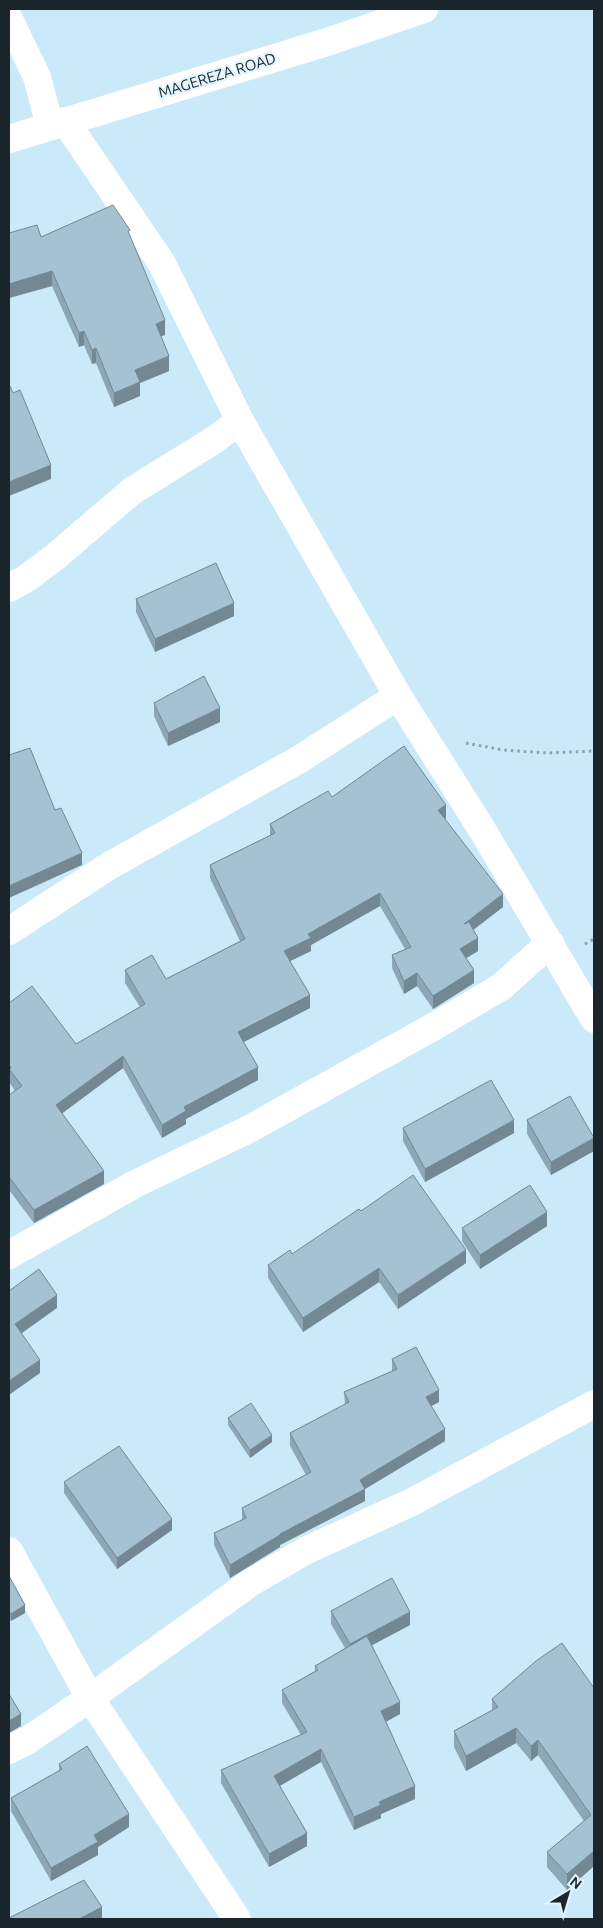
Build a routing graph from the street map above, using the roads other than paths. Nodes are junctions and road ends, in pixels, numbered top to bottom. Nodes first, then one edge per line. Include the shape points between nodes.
1 (424, 9) edge
2 (9, 20) edge
3 (58, 124) junction
4 (9, 139) edge
5 (240, 422) junction
6 (9, 588) edge
7 (398, 696) junction
8 (9, 931) edge
9 (550, 943) junction
10 (594, 1020) edge
11 (9, 1255) edge
12 (594, 1404) edge
13 (9, 1551) edge
14 (90, 1698) junction
15 (9, 1750) edge
16 (237, 1919) edge

1 - 3 street, MAGEREZA ROAD
2 - 3 street
3 - 4 street, MAGEREZA ROAD
3 - 5 street via 161,262
5 - 6 street via 139,487 55,557
5 - 7 street
7 - 8 street via 300,759 109,866
7 - 9 street
9 - 10 street
9 - 11 street via 500,987 416,1037 251,1128 135,1184
12 - 14 street via 412,1502 307,1550 250,1583
13 - 14 street
14 - 15 street
14 - 16 street

